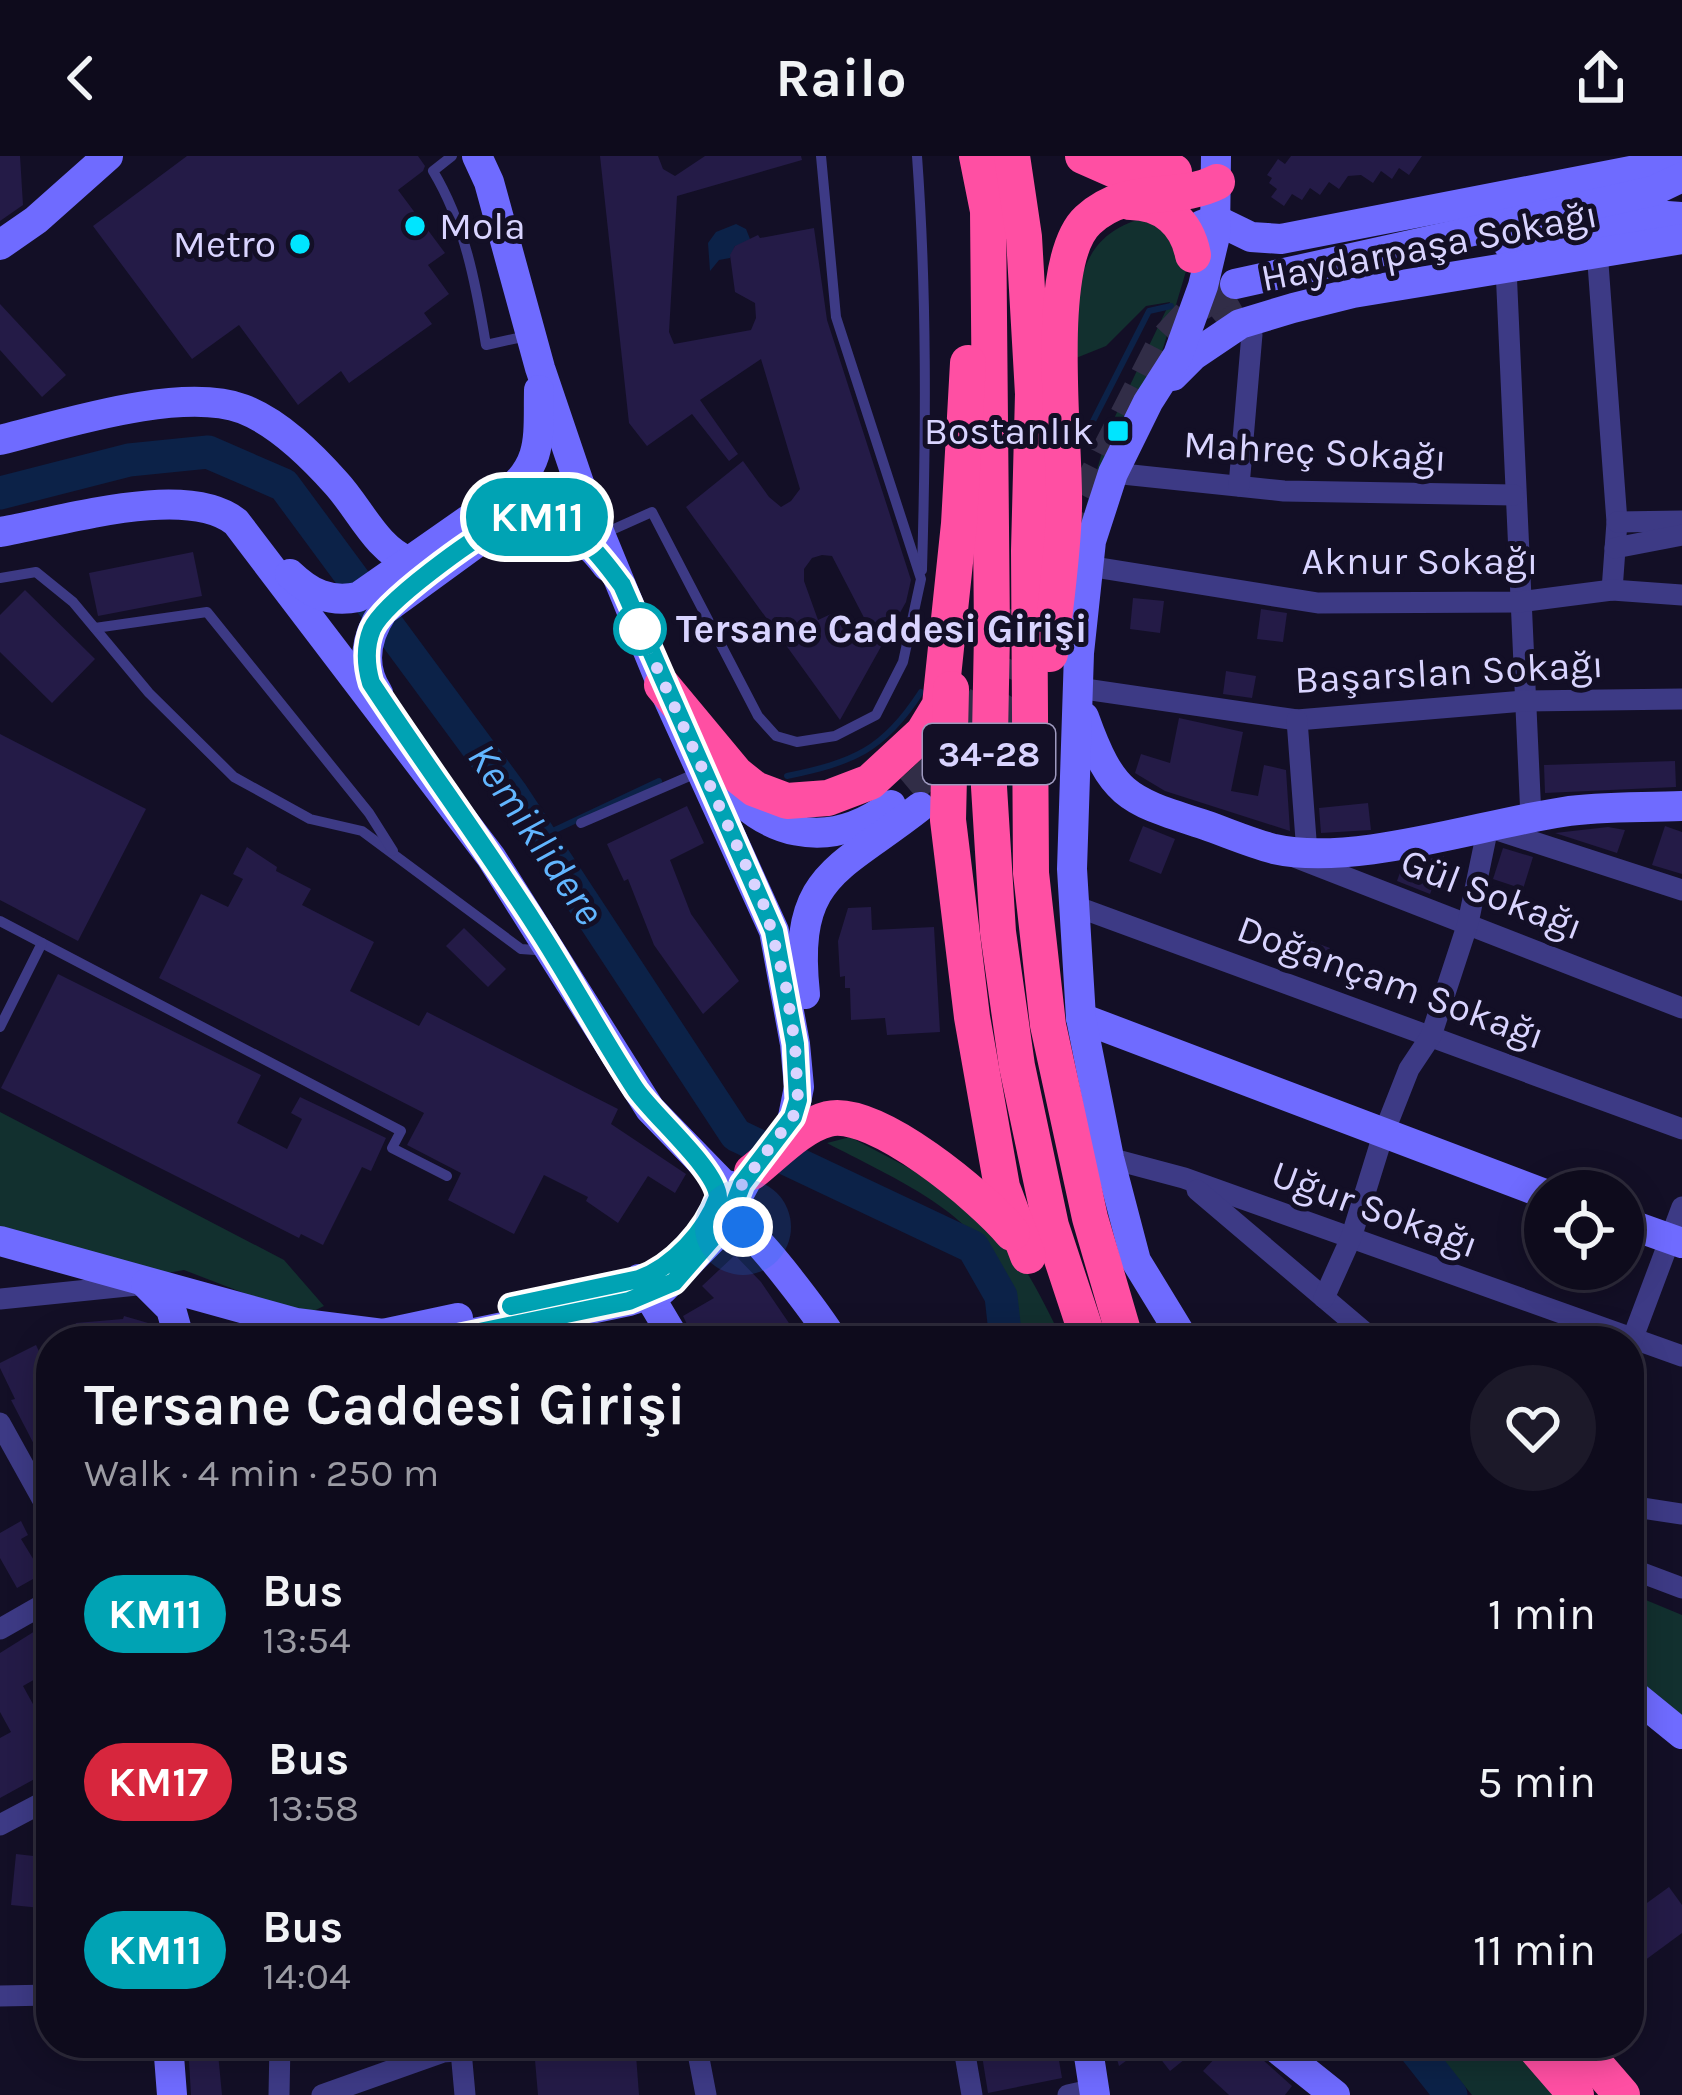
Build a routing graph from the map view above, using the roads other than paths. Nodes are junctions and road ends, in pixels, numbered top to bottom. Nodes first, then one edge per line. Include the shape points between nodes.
1 (108, 156) edge
2 (452, 156) edge
3 (477, 156) edge
4 (821, 156) edge
5 (917, 156) edge
6 (974, 156) edge
7 (1012, 156) edge
8 (1083, 156) edge
9 (1682, 161) edge
10 (1682, 177) edge
11 (1116, 188) junction
12 (1200, 191) edge
13 (1682, 218) edge
14 (1682, 238) edge
15 (0, 245) edge
16 (1597, 250) junction
17 (1506, 268) junction
18 (1252, 334) dead end
19 (531, 335) junction
20 (540, 368) junction
21 (1148, 402) junction
22 (0, 440) edge
23 (1113, 473) junction
24 (1239, 487) junction
25 (1514, 495) junction
26 (1682, 521) edge
27 (1616, 522) junction
28 (959, 524) junction
29 (0, 532) edge
30 (246, 532) junction
31 (601, 535) junction
32 (1682, 536) edge
33 (1615, 548) junction
34 (1088, 566) junction
35 (407, 573) junction
36 (0, 578) edge
37 (921, 579) junction
38 (622, 585) junction
39 (1612, 590) junction
40 (1682, 595) edge
41 (1519, 602) junction
42 (95, 628) junction
43 (662, 685) junction
44 (1078, 688) junction
45 (1682, 699) edge
46 (1524, 701) junction
47 (678, 719) junction
48 (1297, 720) junction
49 (702, 771) junction
50 (429, 772) junction
51 (1138, 804) junction
52 (1682, 806) edge
53 (1531, 818) junction
54 (1074, 820) junction
55 (581, 823) dead end
56 (1488, 827) junction
57 (1275, 849) junction
58 (1306, 853) junction
59 (397, 858) junction
60 (1030, 873) junction
61 (1682, 890) edge
62 (1075, 905) junction
63 (0, 921) edge
64 (1468, 923) junction
65 (42, 943) junction
66 (548, 944) junction
67 (1682, 1008) edge
68 (1081, 1018) junction
69 (0, 1027) edge
70 (1431, 1036) junction
71 (801, 1122) junction
72 (1682, 1129) edge
73 (1383, 1135) junction
74 (1109, 1158) junction
75 (711, 1173) junction
76 (447, 1176) dead end
77 (747, 1178) junction
78 (1184, 1178) junction
79 (1524, 1186) edge
80 (1682, 1208) edge
81 (724, 1226) junction
82 (1644, 1230) edge
83 (1351, 1238) junction
84 (0, 1240) edge
85 (1676, 1241) edge
86 (1028, 1256) junction
87 (146, 1284) junction
88 (644, 1287) junction
89 (1324, 1298) junction
90 (0, 1299) edge
91 (222, 1303) junction
92 (177, 1326) edge
93 (184, 1326) edge
94 (295, 1326) edge
95 (437, 1326) edge
96 (494, 1326) edge
97 (667, 1326) edge
98 (825, 1326) edge
99 (1065, 1326) edge
100 (1083, 1326) edge
101 (1122, 1326) edge
102 (1179, 1326) edge
103 (1357, 1326) edge
104 (1583, 1326) edge
105 (1639, 1326) edge
106 (1644, 1347) edge
107 (1682, 1357) edge
108 (0, 1423) edge
109 (36, 1488) edge
110 (1644, 1508) edge
111 (1682, 1514) edge
112 (1644, 1574) edge
113 (1682, 1588) edge
114 (36, 1608) edge
115 (0, 1628) edge
116 (1644, 1703) edge
117 (1682, 1734) edge
118 (36, 1806) edge
119 (0, 1825) edge
120 (36, 1995) edge
121 (0, 1996) edge
122 (168, 2058) edge
123 (280, 2058) edge
124 (426, 2058) edge
125 (462, 2058) edge
126 (699, 2058) edge
127 (965, 2058) edge
128 (1087, 2058) edge
129 (1289, 2058) edge
130 (1544, 2058) edge
131 (1590, 2058) edge
132 (1086, 2093) edge
133 (172, 2095) edge
134 (279, 2095) edge
135 (322, 2095) edge
136 (465, 2095) edge
137 (706, 2095) edge
138 (972, 2095) edge
139 (1335, 2095) edge
140 (1576, 2095) edge
141 (1622, 2095) edge

1 - 15 street
2 - 19 lane via 434,171 475,278 486,345
3 - 19 street
4 - 37 lane via 836,317
5 - 37 lane
6 - 28 highway
6 - 100 highway, 34-28 via 988,211 988,788 998,932 1046,1203
7 - 60 highway, 34-28 via 1033,394
8 - 11 highway
9 - 12 street via 1281,239 1251,237
10 - 13 street via 1653,191 1243,292 1654,215
11 - 12 highway
11 - 12 highway via 1164,210 1187,234
11 - 60 highway via 1085,222 1065,267 1064,508
12 - 21 street via 1179,314
12 - 21 street via 1210,265 1183,342
14 - 16 street, Haydarpaşa Sokağı
16 - 17 street, Haydarpaşa Sokağı
16 - 27 street
17 - 21 street, Haydarpaşa Sokağı via 1354,293 1240,324 1194,355
17 - 25 street
18 - 24 street
19 - 20 street
20 - 31 street
20 - 35 street via 532,466
21 - 23 street
22 - 35 street via 131,408 232,406 290,440 348,496
23 - 24 street, Mahreç Sokağı
23 - 34 street
24 - 25 street, Mahreç Sokağı
25 - 41 street
26 - 27 street
27 - 33 street
28 - 43 highway via 940,705 923,733 870,782 806,802 770,797 736,774
28 - 86 highway via 948,820 991,1131
29 - 30 street via 172,504 218,510
30 - 35 street via 312,593 358,596
30 - 50 street
31 - 37 lane via 652,512 758,716 776,736 797,742 835,736 876,715 903,662
31 - 38 street
32 - 33 street
33 - 39 street
34 - 41 street, Aknur Sokağı via 1318,603
34 - 44 street
35 - 38 street via 501,525 537,517 578,536
35 - 50 street via 373,626 367,661 371,683
36 - 42 lane via 36,572
38 - 43 street
39 - 40 street, Aknur Sokağı
39 - 41 street, Aknur Sokağı
41 - 46 street
42 - 59 lane via 234,777 310,819 362,831
42 - 59 lane via 207,612
43 - 47 street
44 - 48 street, Başarslan Sokağı
44 - 51 street via 1101,759
44 - 54 street
45 - 46 street, Başarslan Sokağı
46 - 48 street, Başarslan Sokağı
46 - 53 street
47 - 49 street
47 - 71 street via 742,806 791,831 840,830 915,798 813,899 802,944 811,1044
48 - 58 street
49 - 55 lane
49 - 71 street via 780,954
50 - 66 street
51 - 54 street via 1094,804
51 - 57 street
52 - 53 street
53 - 56 street
54 - 62 street
56 - 58 street
56 - 61 street
56 - 64 street
57 - 58 street
57 - 64 street, Gül Sokağı
59 - 66 lane via 521,949
60 - 101 highway, 34-28 via 1048,1025
62 - 68 street
62 - 70 street, Doğançam Sokağı
63 - 65 lane
64 - 67 street, Gül Sokağı
64 - 70 street
65 - 69 lane
65 - 76 lane via 401,1131 392,1148
66 - 75 street via 650,1109
68 - 73 street
68 - 74 street
70 - 72 street, Doğançam Sokağı
70 - 73 street
71 - 77 highway
71 - 86 highway via 853,1120 933,1162 990,1208
73 - 79 street
73 - 83 street
74 - 78 street, Uğur Sokağı
74 - 102 street via 1136,1261
75 - 77 street via 728,1186
75 - 81 street
77 - 81 street
78 - 83 street, Uğur Sokağı
78 - 89 street
80 - 85 street
81 - 88 street
81 - 98 street
82 - 85 street
83 - 89 street
83 - 104 street, Uğur Sokağı
84 - 87 street
85 - 105 street
86 - 99 highway
87 - 90 street
87 - 91 street
87 - 92 street via 172,1309
88 - 95 street
88 - 96 street
88 - 97 street
89 - 103 street
91 - 93 street via 190,1312
91 - 94 street
106 - 107 street, Uğur Sokağı
108 - 109 street
110 - 111 street
112 - 113 street
114 - 115 street
116 - 117 street
118 - 119 street
120 - 121 street
122 - 133 street
123 - 134 street
124 - 135 street
125 - 136 street
126 - 137 street
127 - 138 street
128 - 132 street
129 - 139 street
130 - 140 highway
131 - 141 highway

